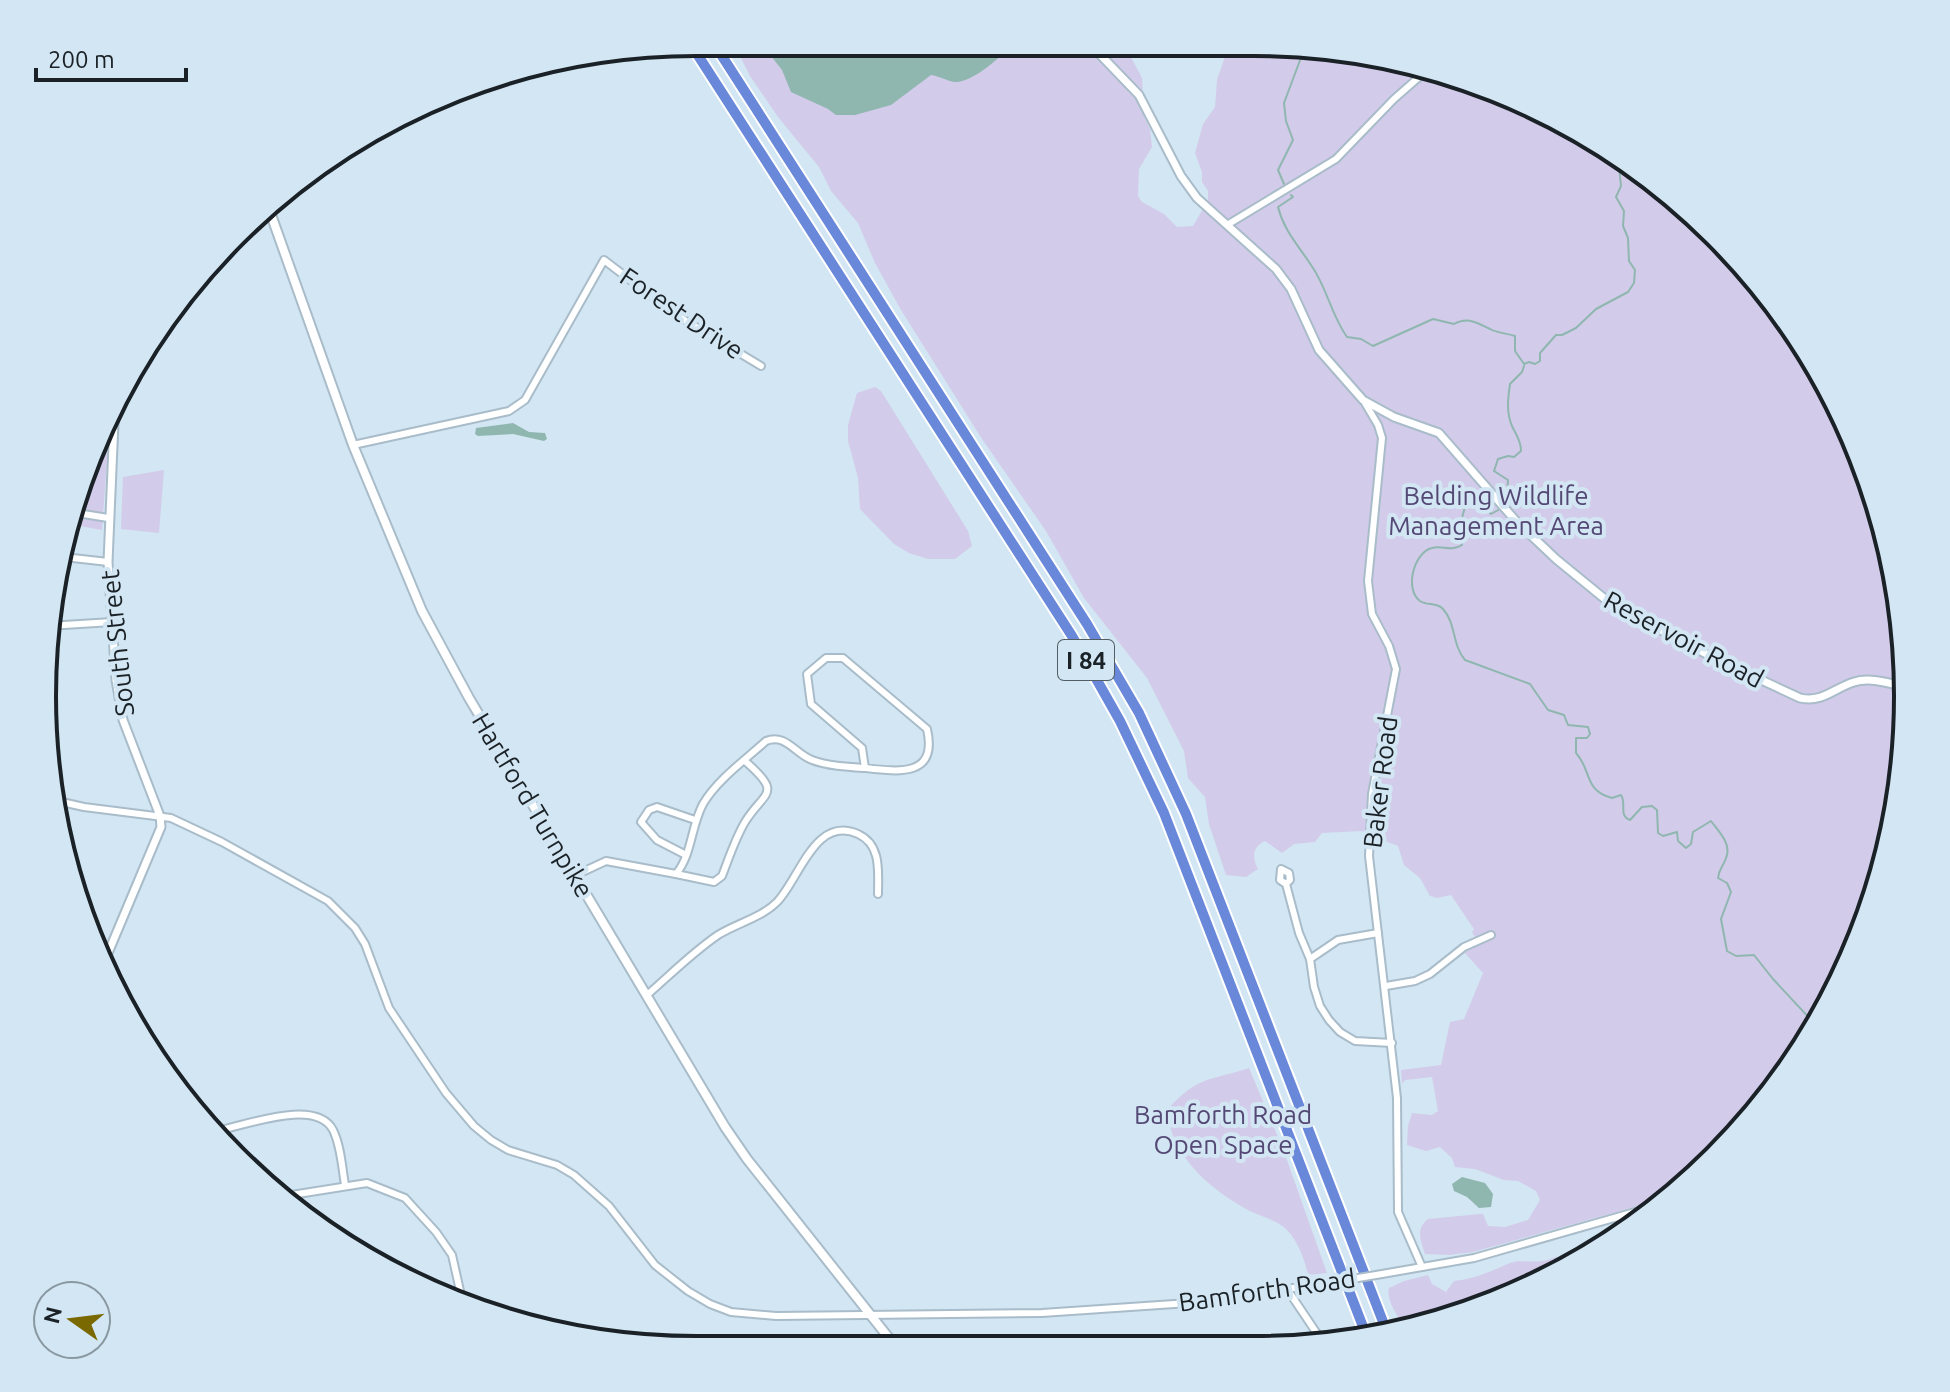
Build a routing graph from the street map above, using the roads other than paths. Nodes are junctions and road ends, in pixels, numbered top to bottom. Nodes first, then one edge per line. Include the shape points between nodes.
1 (698, 56) edge
2 (722, 56) edge
3 (1101, 56) edge
4 (1418, 78) edge
5 (272, 217) edge
6 (1227, 225) junction
7 (761, 366) dead end
8 (1363, 400) junction
9 (113, 433) edge
10 (353, 445) junction
11 (83, 514) edge
12 (108, 518) junction
13 (71, 558) edge
14 (108, 562) junction
15 (112, 622) junction
16 (60, 625) edge
17 (1894, 685) edge
18 (745, 761) junction
19 (865, 768) junction
20 (65, 803) edge
21 (160, 816) junction
22 (695, 820) junction
23 (686, 855) junction
24 (676, 874) junction
25 (576, 875) junction
26 (1286, 884) dead end
27 (878, 894) dead end
28 (1378, 933) junction
29 (1491, 935) dead end
30 (109, 950) edge
31 (1310, 959) junction
32 (1386, 986) junction
33 (647, 995) junction
34 (1392, 1043) junction
35 (225, 1129) edge
36 (345, 1185) junction
37 (294, 1194) edge
38 (1631, 1213) edge
39 (1422, 1267) junction
40 (1287, 1289) junction
41 (460, 1290) edge
42 (870, 1313) junction
43 (1383, 1323) edge
44 (1363, 1327) edge
45 (1317, 1333) edge
46 (888, 1336) edge

1 - 44 highway, I 84 via 1072,636 1129,737 1176,842
2 - 43 highway, I 84 via 1087,624 1144,724 1191,826
3 - 6 street, Reservoir Road via 1139,95 1197,198
4 - 6 street via 1336,159
5 - 10 main road, Hartford Turnpike
6 - 8 street, Reservoir Road via 1276,269 1319,350
7 - 10 street, Forest Drive via 676,315 604,260 525,400 509,411
8 - 17 street, Reservoir Road via 1439,433 1556,559 1634,617 1800,698 1823,698 1865,680
8 - 28 street, Baker Road via 1382,438 1370,600 1396,669 1369,825
9 - 12 street, South Street
10 - 25 main road, Hartford Turnpike via 449,662
11 - 12 street
12 - 14 street, South Street
13 - 14 street
14 - 15 street, South Street
15 - 16 street
15 - 21 street, South Street via 123,720
18 - 19 street via 772,738 787,742 810,760
18 - 22 street via 705,801
18 - 24 street via 762,776 765,800 746,820 722,876 714,882
19 - 19 street via 916,768 931,743 927,729 843,658 826,658 807,674 811,704 862,748
20 - 21 street, Bamforth Road
21 - 30 street via 155,843
21 - 42 street, Bamforth Road via 222,842 343,914 365,944 389,1008 474,1126 508,1150 574,1175 609,1206 655,1265 688,1291 718,1307 752,1315
22 - 23 street
22 - 23 street via 657,807 641,822 657,840
23 - 24 street
24 - 25 street via 606,861
25 - 33 main road, Hartford Turnpike
26 - 31 street
27 - 33 street via 876,853 870,843 844,830 829,832 777,902 714,938
28 - 31 street via 1338,940
28 - 32 street, Baker Road
29 - 32 street via 1464,947 1430,974
31 - 34 street via 1320,1006 1340,1032 1355,1041
32 - 34 street, Baker Road
33 - 42 main road, Hartford Turnpike via 747,1159
34 - 39 street, Baker Road via 1398,1212
35 - 36 street via 288,1115 322,1118 331,1127
36 - 37 street
36 - 41 street via 367,1183 405,1198 452,1255
38 - 39 street, Bamforth Road via 1474,1258
39 - 40 street, Bamforth Road, bridge
40 - 42 street, Bamforth Road via 1079,1311
40 - 45 street
42 - 46 main road, Hartford Turnpike

